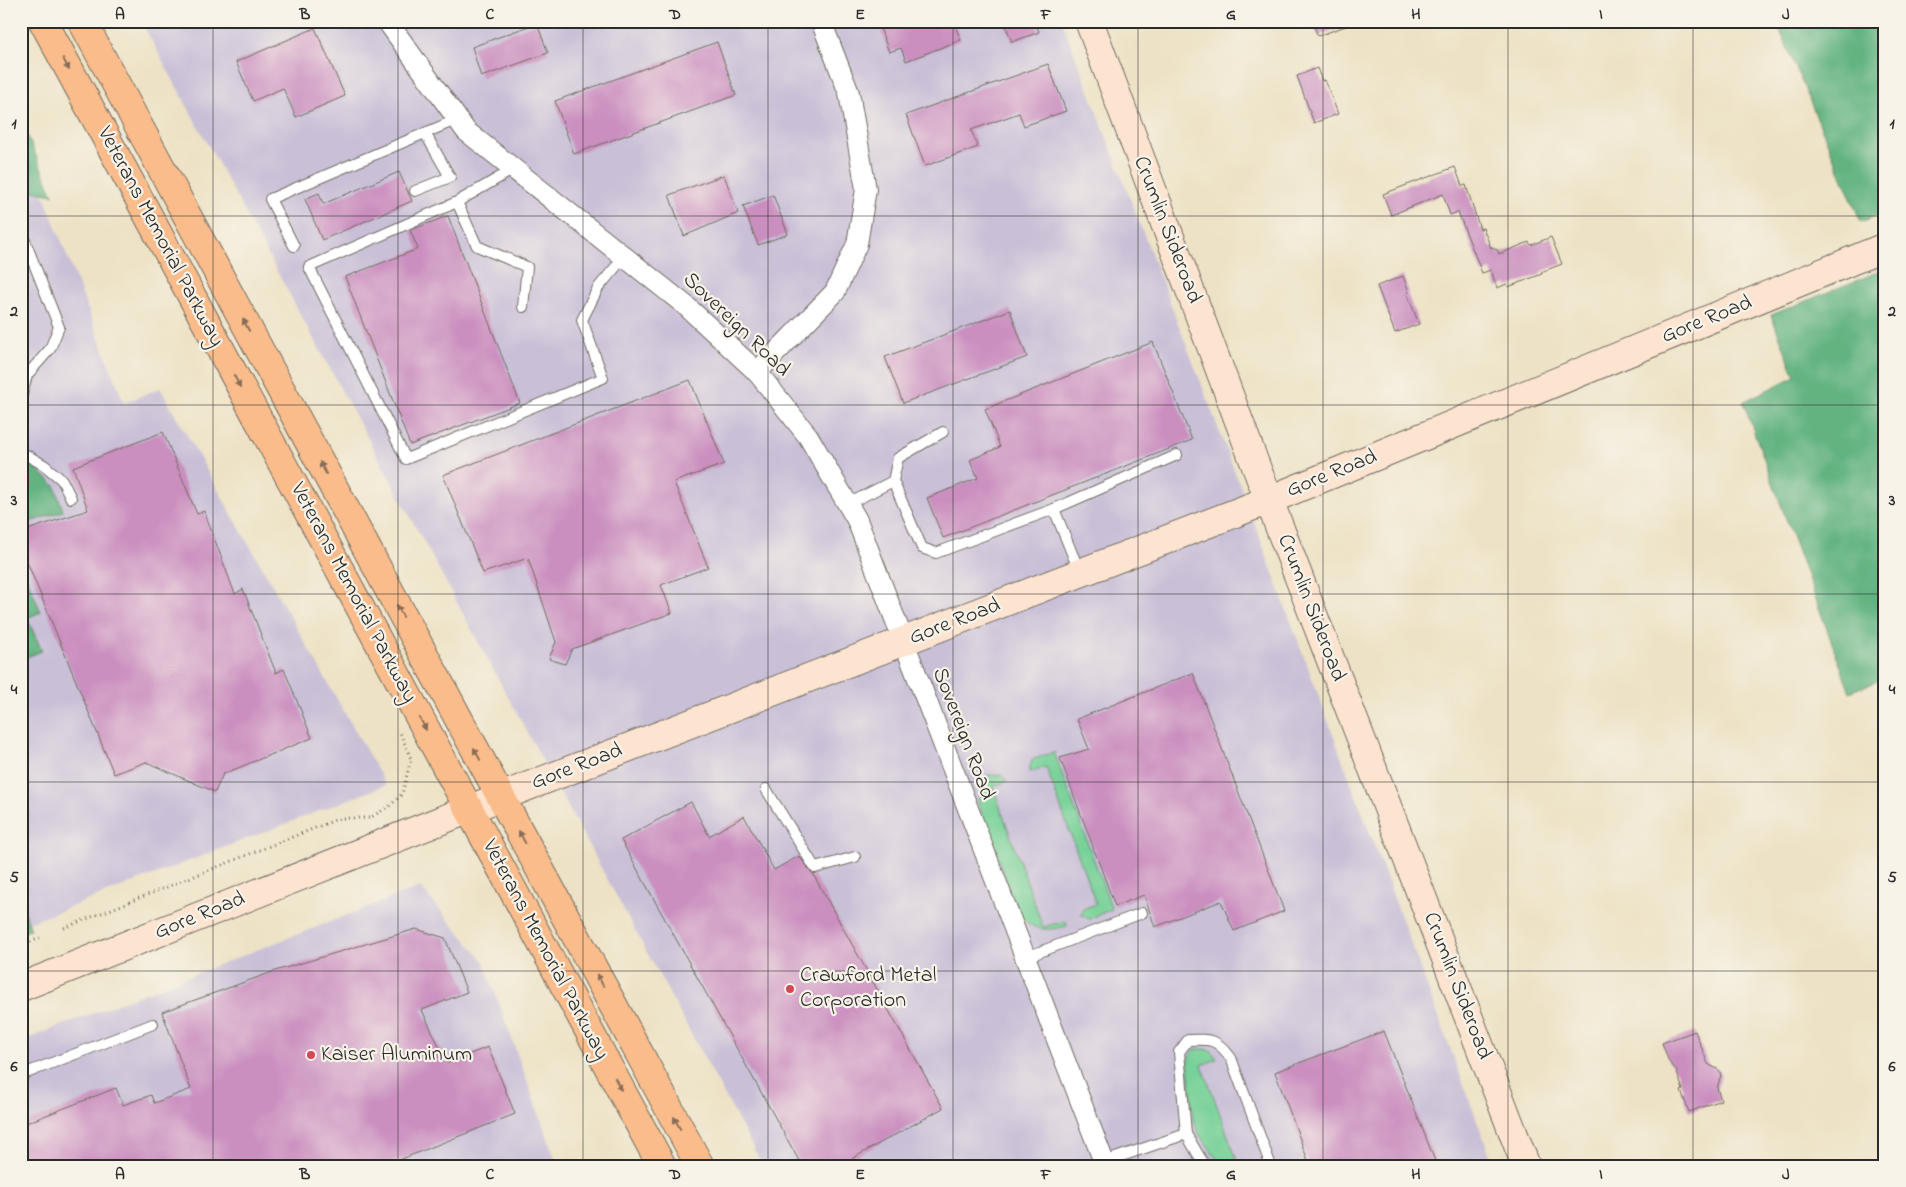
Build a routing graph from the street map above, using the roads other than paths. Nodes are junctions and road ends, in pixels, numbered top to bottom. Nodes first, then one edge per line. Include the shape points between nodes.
1 (43, 21) edge
2 (82, 21) edge
3 (387, 21) edge
4 (822, 21) edge
5 (1089, 21) edge
6 (458, 119) junction
7 (425, 133) junction
8 (514, 169) junction
9 (415, 191) dead end
10 (457, 202) junction
11 (21, 231) edge
12 (294, 246) dead end
13 (1885, 247) edge
14 (624, 257) junction
15 (523, 307) dead end
16 (21, 362) edge
17 (757, 372) junction
18 (27, 375) junction
19 (21, 399) edge
20 (943, 432) dead end
21 (21, 452) edge
22 (1177, 455) dead end
23 (893, 481) junction
24 (71, 498) dead end
25 (1269, 500) junction
26 (848, 504) junction
27 (1054, 509) junction
28 (1080, 573) junction
29 (903, 642) junction
30 (766, 789) dead end
31 (500, 797) junction
32 (470, 810) junction
33 (855, 857) dead end
34 (1142, 913) dead end
35 (1024, 958) junction
36 (21, 987) edge
37 (153, 1024) dead end
38 (21, 1075) edge
39 (1186, 1134) junction
40 (1100, 1165) edge
41 (662, 1166) edge
42 (700, 1166) edge
43 (1205, 1166) edge
44 (1271, 1166) edge
45 (1526, 1166) edge

1 -> 32 highway, Veterans Memorial Parkway
31 -> 2 highway, Veterans Memorial Parkway
3 - 6 street, Sovereign Road
4 - 17 street via 848,93 866,189 857,244 835,292
5 - 25 main road, Crumlin Sideroad
6 - 7 lane
6 - 8 street, Sovereign Road via 466,130
7 - 9 lane via 450,177
7 - 12 lane via 270,199
8 - 10 lane
8 - 14 street, Sovereign Road
10 - 14 lane via 309,267 406,459 603,378 582,320 598,288
10 - 15 lane via 477,246 527,267
11 - 18 lane via 59,327 50,349
13 - 25 main road, Gore Road
14 - 17 street, Sovereign Road via 685,306
16 - 18 lane
17 - 26 street, Sovereign Road via 808,436
18 - 19 lane
20 - 23 lane via 898,458
21 - 24 lane via 62,480
22 - 27 lane
23 - 26 lane
23 - 27 lane via 922,548 936,553
25 - 28 main road, Gore Road
25 - 45 main road, Crumlin Sideroad
26 - 29 street, Sovereign Road
27 - 28 lane
28 - 29 main road, Gore Road
29 - 31 main road, Gore Road
29 - 35 street, Sovereign Road
30 - 33 lane via 815,868
31 - 32 main road, Gore Road
42 -> 31 highway, Veterans Memorial Parkway
32 - 36 main road, Gore Road
32 -> 41 highway, Veterans Memorial Parkway
34 - 35 lane
35 - 40 street, Sovereign Road
37 - 38 lane
39 - 40 lane
39 - 43 lane
39 - 44 lane via 1179,1052 1188,1040 1207,1039 1222,1045 1232,1058

